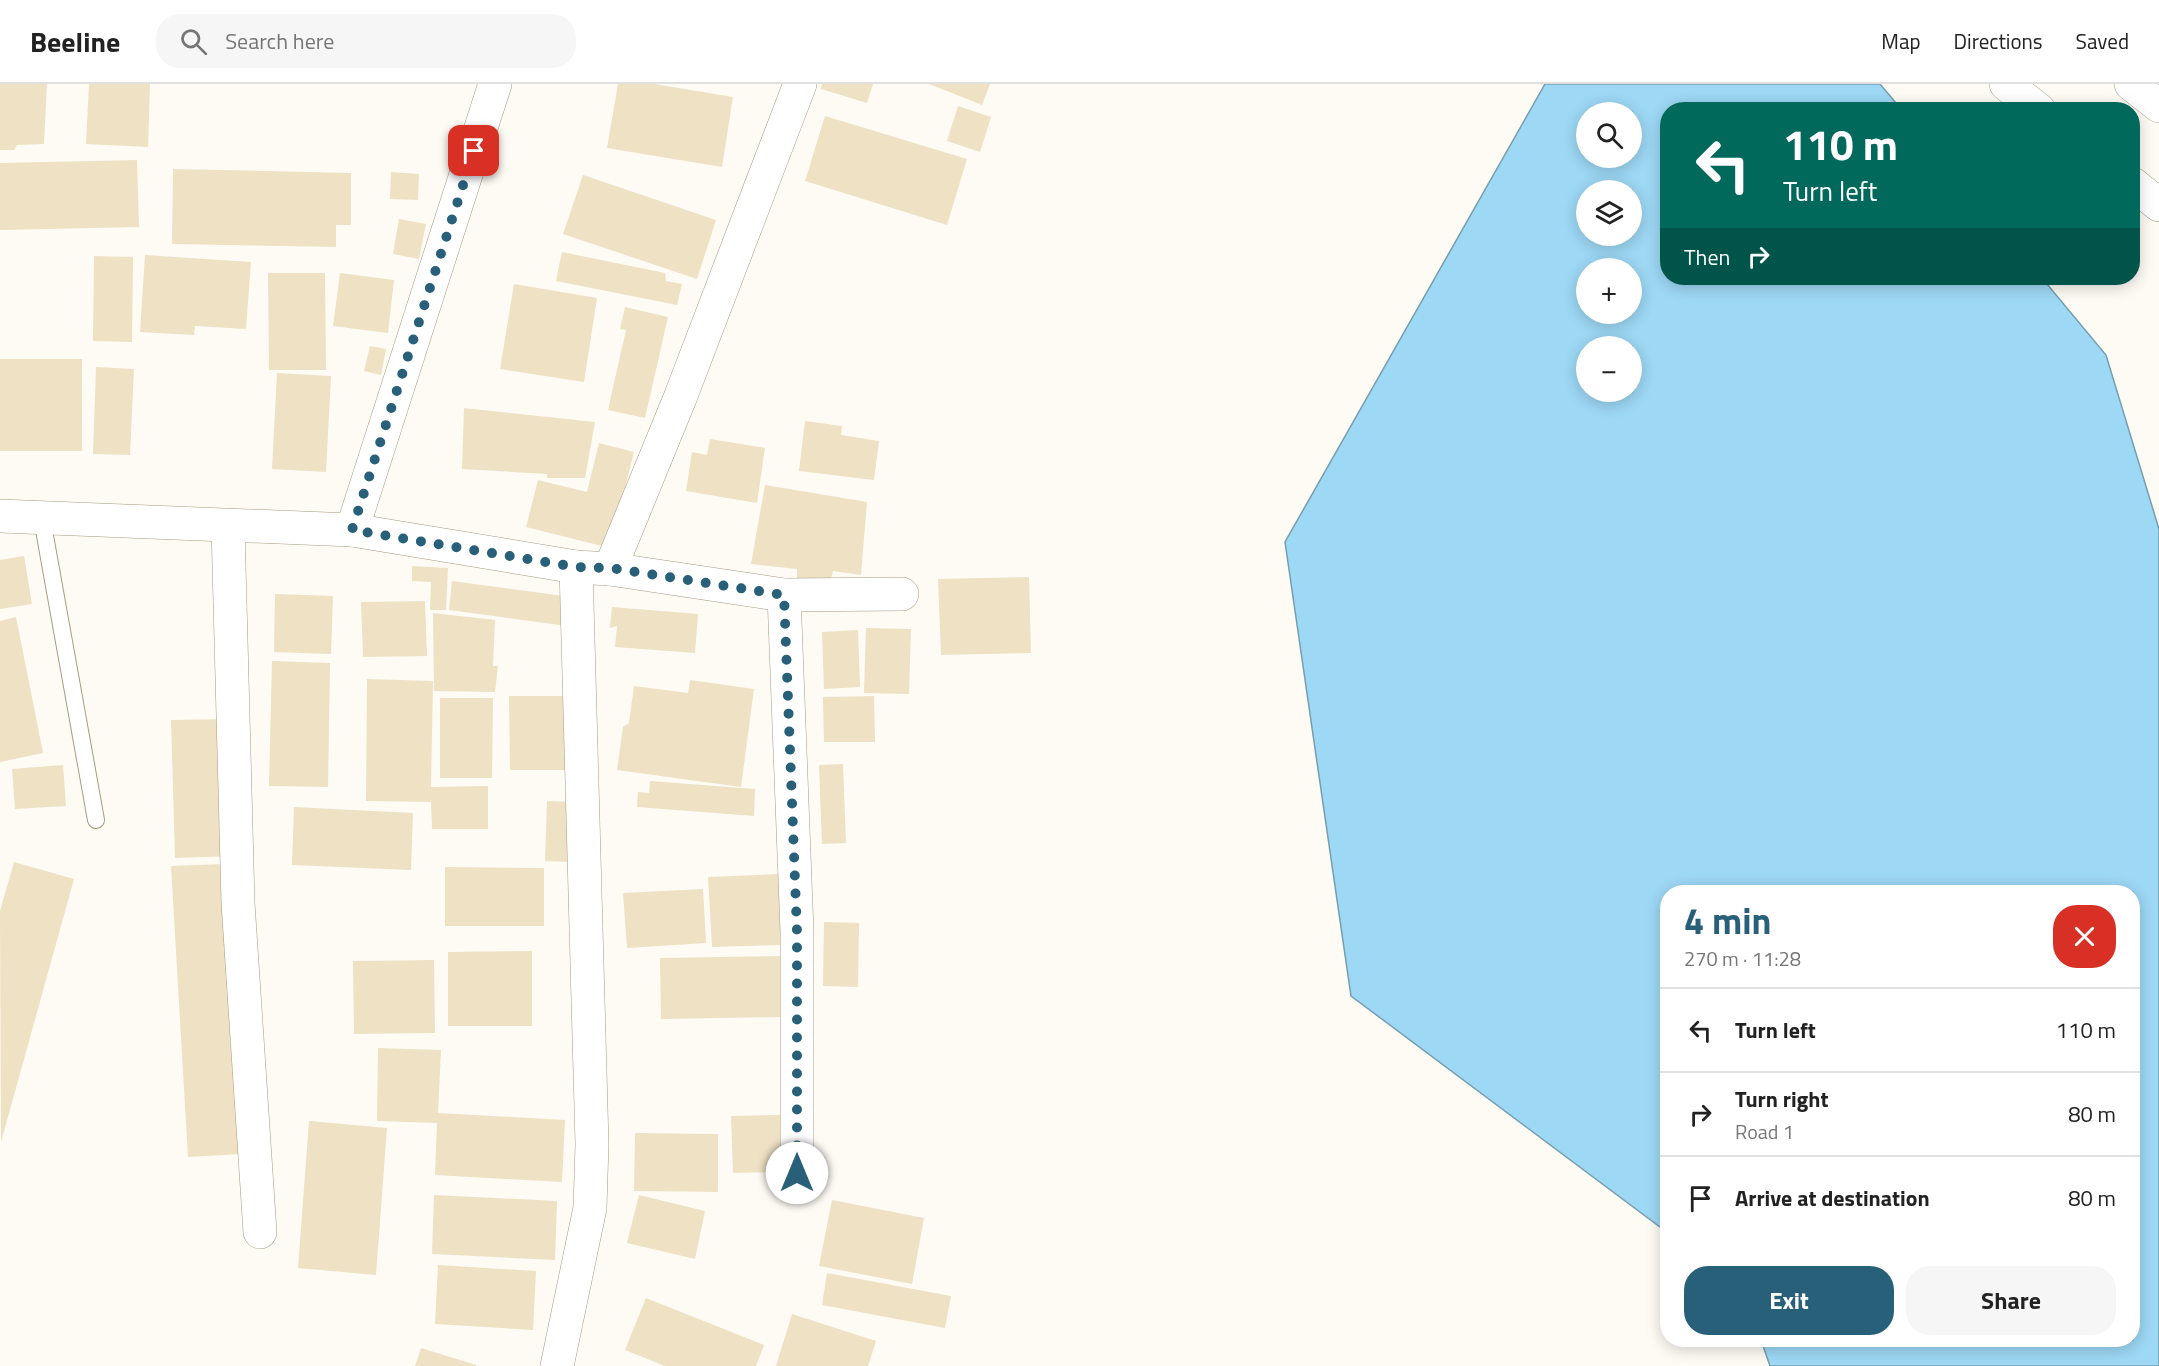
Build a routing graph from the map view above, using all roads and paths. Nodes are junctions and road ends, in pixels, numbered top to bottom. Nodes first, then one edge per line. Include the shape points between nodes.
1 (495, 84) edge
2 (800, 84) edge
3 (2007, 84) edge
4 (2131, 84) edge
5 (2029, 102) edge
6 (2159, 106) edge
7 (2140, 190) edge
8 (2159, 205) edge
9 (0, 516) edge
10 (42, 519) junction
11 (228, 526) junction
12 (352, 530) junction
13 (576, 567) junction
14 (610, 568) junction
15 (902, 594) dead end
16 (784, 595) junction
17 (96, 820) dead end
18 (797, 1173) dead end
19 (260, 1232) dead end
20 (557, 1366) edge

1 - 12 street
2 - 14 street via 680,398
3 - 5 street
4 - 6 street
7 - 8 street
9 - 10 street
10 - 11 street
10 - 17 lane
11 - 12 street
11 - 19 street via 238,903
12 - 13 street
13 - 14 street
13 - 20 street via 592,1144 590,1208
14 - 16 street
15 - 16 street
16 - 18 street via 797,932

